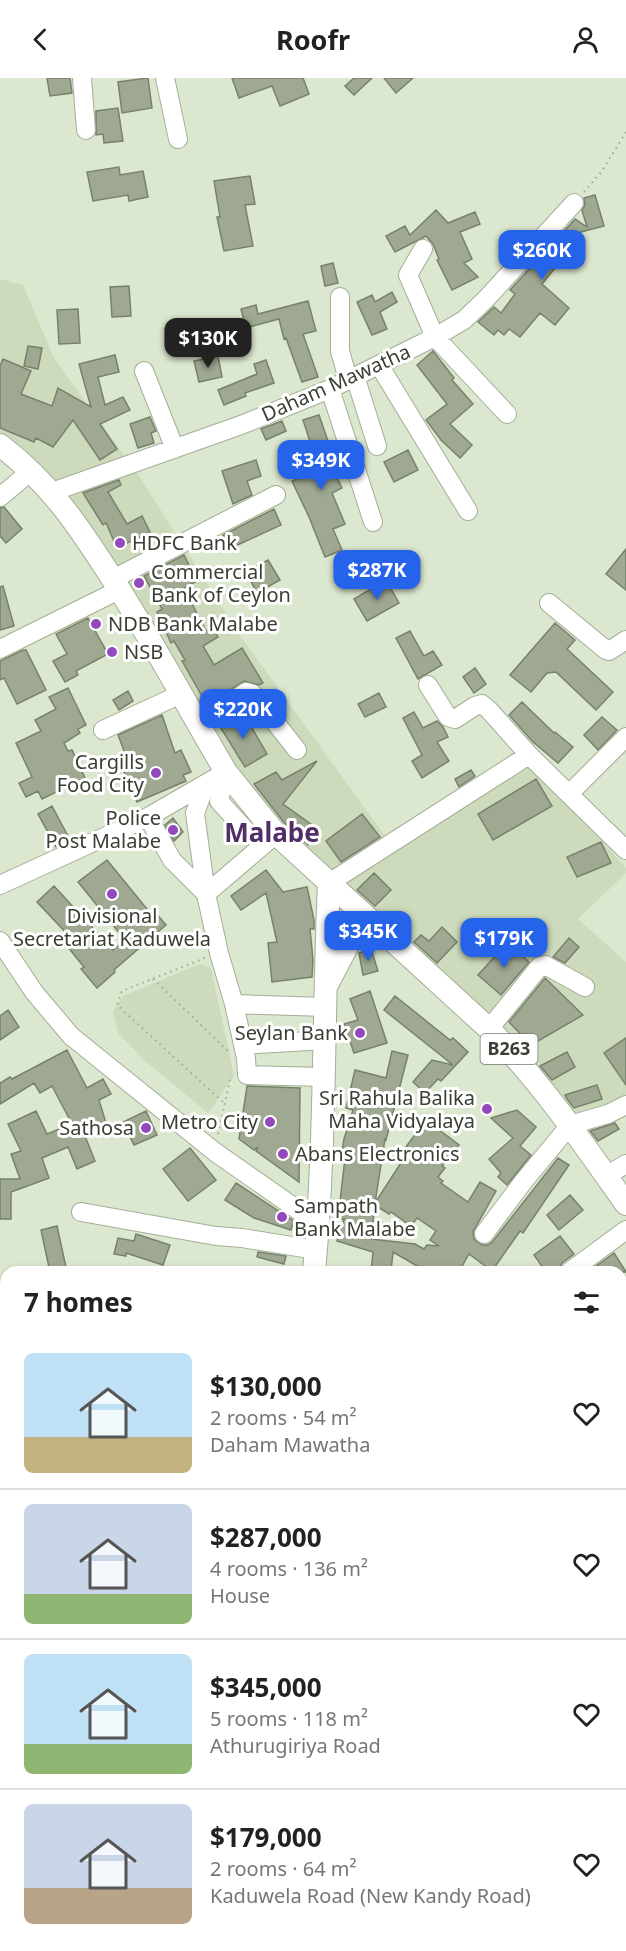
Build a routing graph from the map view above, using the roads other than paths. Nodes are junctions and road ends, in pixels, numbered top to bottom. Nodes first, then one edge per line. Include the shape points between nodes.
1 (82, 78) edge
2 (165, 78) edge
3 (86, 130) dead end
4 (178, 139) dead end
5 (574, 203) road end
6 (423, 249) dead end
7 (340, 297) dead end
8 (435, 337) junction
9 (380, 365) junction
10 (144, 371) dead end
11 (352, 378) junction
12 (330, 389) junction
13 (507, 414) dead end
14 (0, 445) edge
15 (377, 446) dead end
16 (176, 449) junction
17 (31, 471) junction
18 (52, 492) junction
19 (276, 495) dead end
20 (0, 497) edge
21 (468, 511) dead end
22 (373, 522) dead end
23 (116, 584) junction
24 (549, 603) dead end
25 (626, 640) edge
26 (0, 649) edge
27 (428, 686) dead end
28 (181, 694) junction
29 (198, 725) junction
30 (103, 730) dead end
31 (626, 737) edge
32 (297, 750) dead end
33 (529, 755) junction
34 (220, 775) junction
35 (569, 794) junction
36 (148, 817) junction
37 (272, 838) junction
38 (626, 850) edge
39 (329, 883) junction
40 (0, 885) edge
41 (206, 894) junction
42 (366, 917) junction
43 (0, 941) edge
44 (585, 987) dead end
45 (327, 997) junction
46 (234, 1004) junction
47 (489, 1029) junction
48 (326, 1040) junction
49 (239, 1052) junction
50 (324, 1077) junction
51 (626, 1105) edge
52 (570, 1125) junction
53 (626, 1164) edge
54 (606, 1176) junction
55 (626, 1204) edge
56 (81, 1212) dead end
57 (318, 1224) junction
58 (626, 1230) edge
59 (484, 1234) dead end
60 (316, 1250) junction
61 (315, 1266) edge
62 (578, 1266) edge

1 - 3 street
2 - 4 street
5 - 8 street, Daham Mawatha via 486,299 464,320
6 - 8 street via 408,275
7 - 11 street via 340,351
8 - 9 street, Daham Mawatha
8 - 13 street
9 - 11 street, Daham Mawatha
9 - 21 street
10 - 16 street
11 - 12 street, Daham Mawatha
11 - 15 street
12 - 16 street, Daham Mawatha
12 - 22 street
14 - 17 main road
16 - 18 street, Daham Mawatha
17 - 18 main road
17 - 20 street
18 - 23 main road
19 - 23 street
23 - 26 street
23 - 28 main road
24 - 25 street via 606,650
27 - 33 street via 448,717 455,719 482,704
28 - 29 main road
28 - 30 street
29 - 32 street via 246,692 253,694
29 - 34 main road
31 - 35 street
33 - 35 street
33 - 39 street
34 - 36 street
34 - 37 main road
34 - 41 street via 204,789 195,813
35 - 38 street
36 - 40 street
36 - 41 street via 172,860
37 - 39 main road
37 - 41 street
39 - 42 main road
39 - 45 main road
41 - 46 street
42 - 45 main road via 352,937
42 - 47 main road, B263
43 - 57 street via 34,992 71,1036 215,1152
44 - 47 street via 545,965 540,966
45 - 46 street
45 - 48 main road
46 - 49 street
47 - 52 main road, B263 via 517,1057
48 - 49 street
48 - 50 main road
49 - 50 street via 248,1075
50 - 57 main road
51 - 52 street
52 - 54 main road, B263
52 - 59 street
53 - 54 street
54 - 55 main road, B263
56 - 60 street
57 - 60 main road
58 - 62 street
60 - 61 main road

